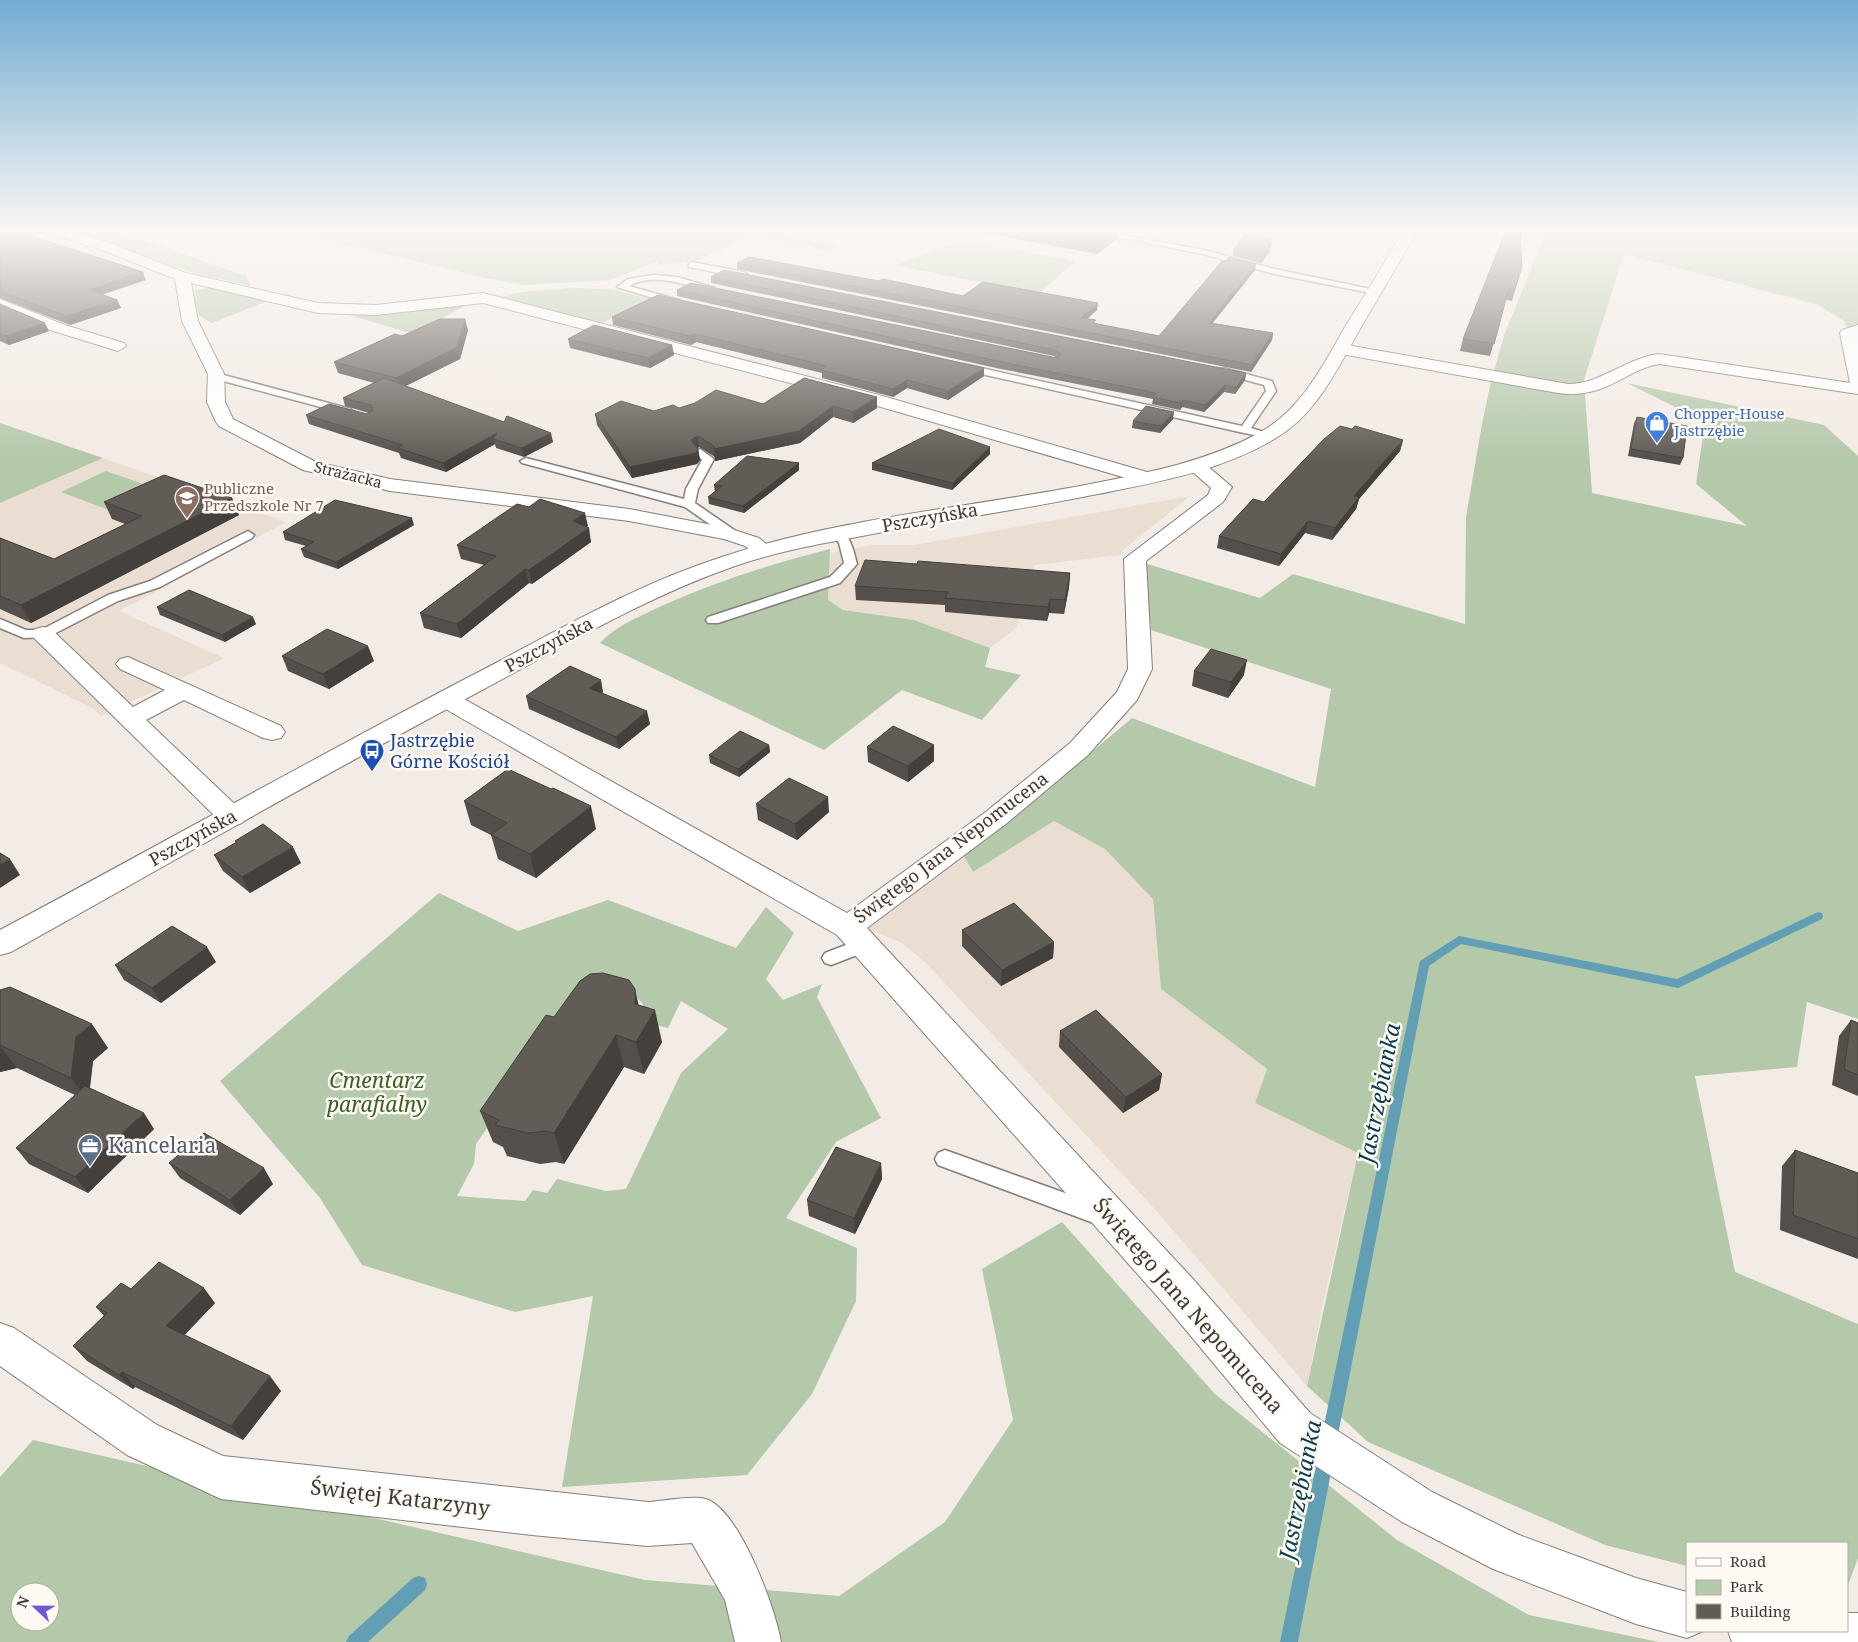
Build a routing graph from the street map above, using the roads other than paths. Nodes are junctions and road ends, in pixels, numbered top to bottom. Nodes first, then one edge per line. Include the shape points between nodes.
1 (6, 307) edge
2 (187, 307) edge
3 (312, 307) edge
4 (406, 307) edge
5 (516, 307) edge
6 (1367, 307) edge
7 (1858, 330) edge
8 (118, 346) dead end
9 (1341, 349) junction
10 (953, 365) edge
11 (1214, 369) edge
12 (216, 376) junction
13 (1858, 382) edge
14 (1858, 389) edge
15 (360, 415) edge
16 (1244, 430) junction
17 (1269, 435) junction
18 (700, 452) edge
19 (526, 461) dead end
20 (1197, 467) junction
21 (1147, 478) junction
22 (689, 504) junction
23 (838, 534) junction
24 (248, 535) dead end
25 (751, 543) junction
26 (712, 620) dead end
27 (0, 623) edge
28 (43, 634) junction
29 (128, 664) dead end
30 (184, 690) junction
31 (446, 699) junction
32 (130, 718) junction
33 (272, 732) dead end
34 (232, 817) junction
35 (856, 936) junction
36 (4, 938) edge
37 (831, 958) dead end
38 (945, 1159) dead end
39 (1115, 1221) junction
40 (0, 1342) edge
41 (1686, 1615) edge
42 (1755, 1632) edge
43 (1858, 1636) edge
44 (758, 1642) edge

1 - 8 street via 59,328
2 - 12 street, Strażacka via 190,321
3 - 4 street, Pszczyńska via 376,310
5 - 21 street, Pszczyńska via 873,399
6 - 9 street, Pszczyńska
7 - 13 street via 1848,333
9 - 14 street via 1576,389 1607,380 1638,362 1659,360
9 - 17 street, Pszczyńska via 1305,405
10 - 16 lane
11 - 16 lane via 1268,383 1270,392
12 - 15 lane
12 - 25 street, Strażacka via 216,402 225,422 310,466 390,485 629,515
16 - 17 lane
17 - 20 street, Pszczyńska
18 - 22 lane via 708,460 692,489
19 - 22 lane
20 - 21 street, Pszczyńska
20 - 35 street, Świętego Jana Nepomucena via 1222,487 1216,498 1135,559 1140,669 1128,695 1078,749
21 - 23 street, Pszczyńska
22 - 25 lane
23 - 25 street, Pszczyńska
23 - 26 lane via 845,543 851,564 835,580
24 - 28 lane via 155,584 113,598
25 - 31 street, Pszczyńska via 708,569 653,590
27 - 28 lane via 24,634
28 - 32 street
29 - 30 street
30 - 32 street
30 - 33 street
31 - 34 street, Pszczyńska
31 - 35 street, Świętego Jana Nepomucena
32 - 34 street
34 - 36 street, Pszczyńska
35 - 37 lane
35 - 39 street, Świętego Jana Nepomucena
38 - 39 lane
39 - 41 street, Świętego Jana Nepomucena via 1294,1428 1417,1507 1509,1553 1636,1601
40 - 44 street, Świętej Katarzyny via 142,1440 221,1477 648,1524 704,1520 736,1572 755,1618
42 - 43 street via 1784,1638

